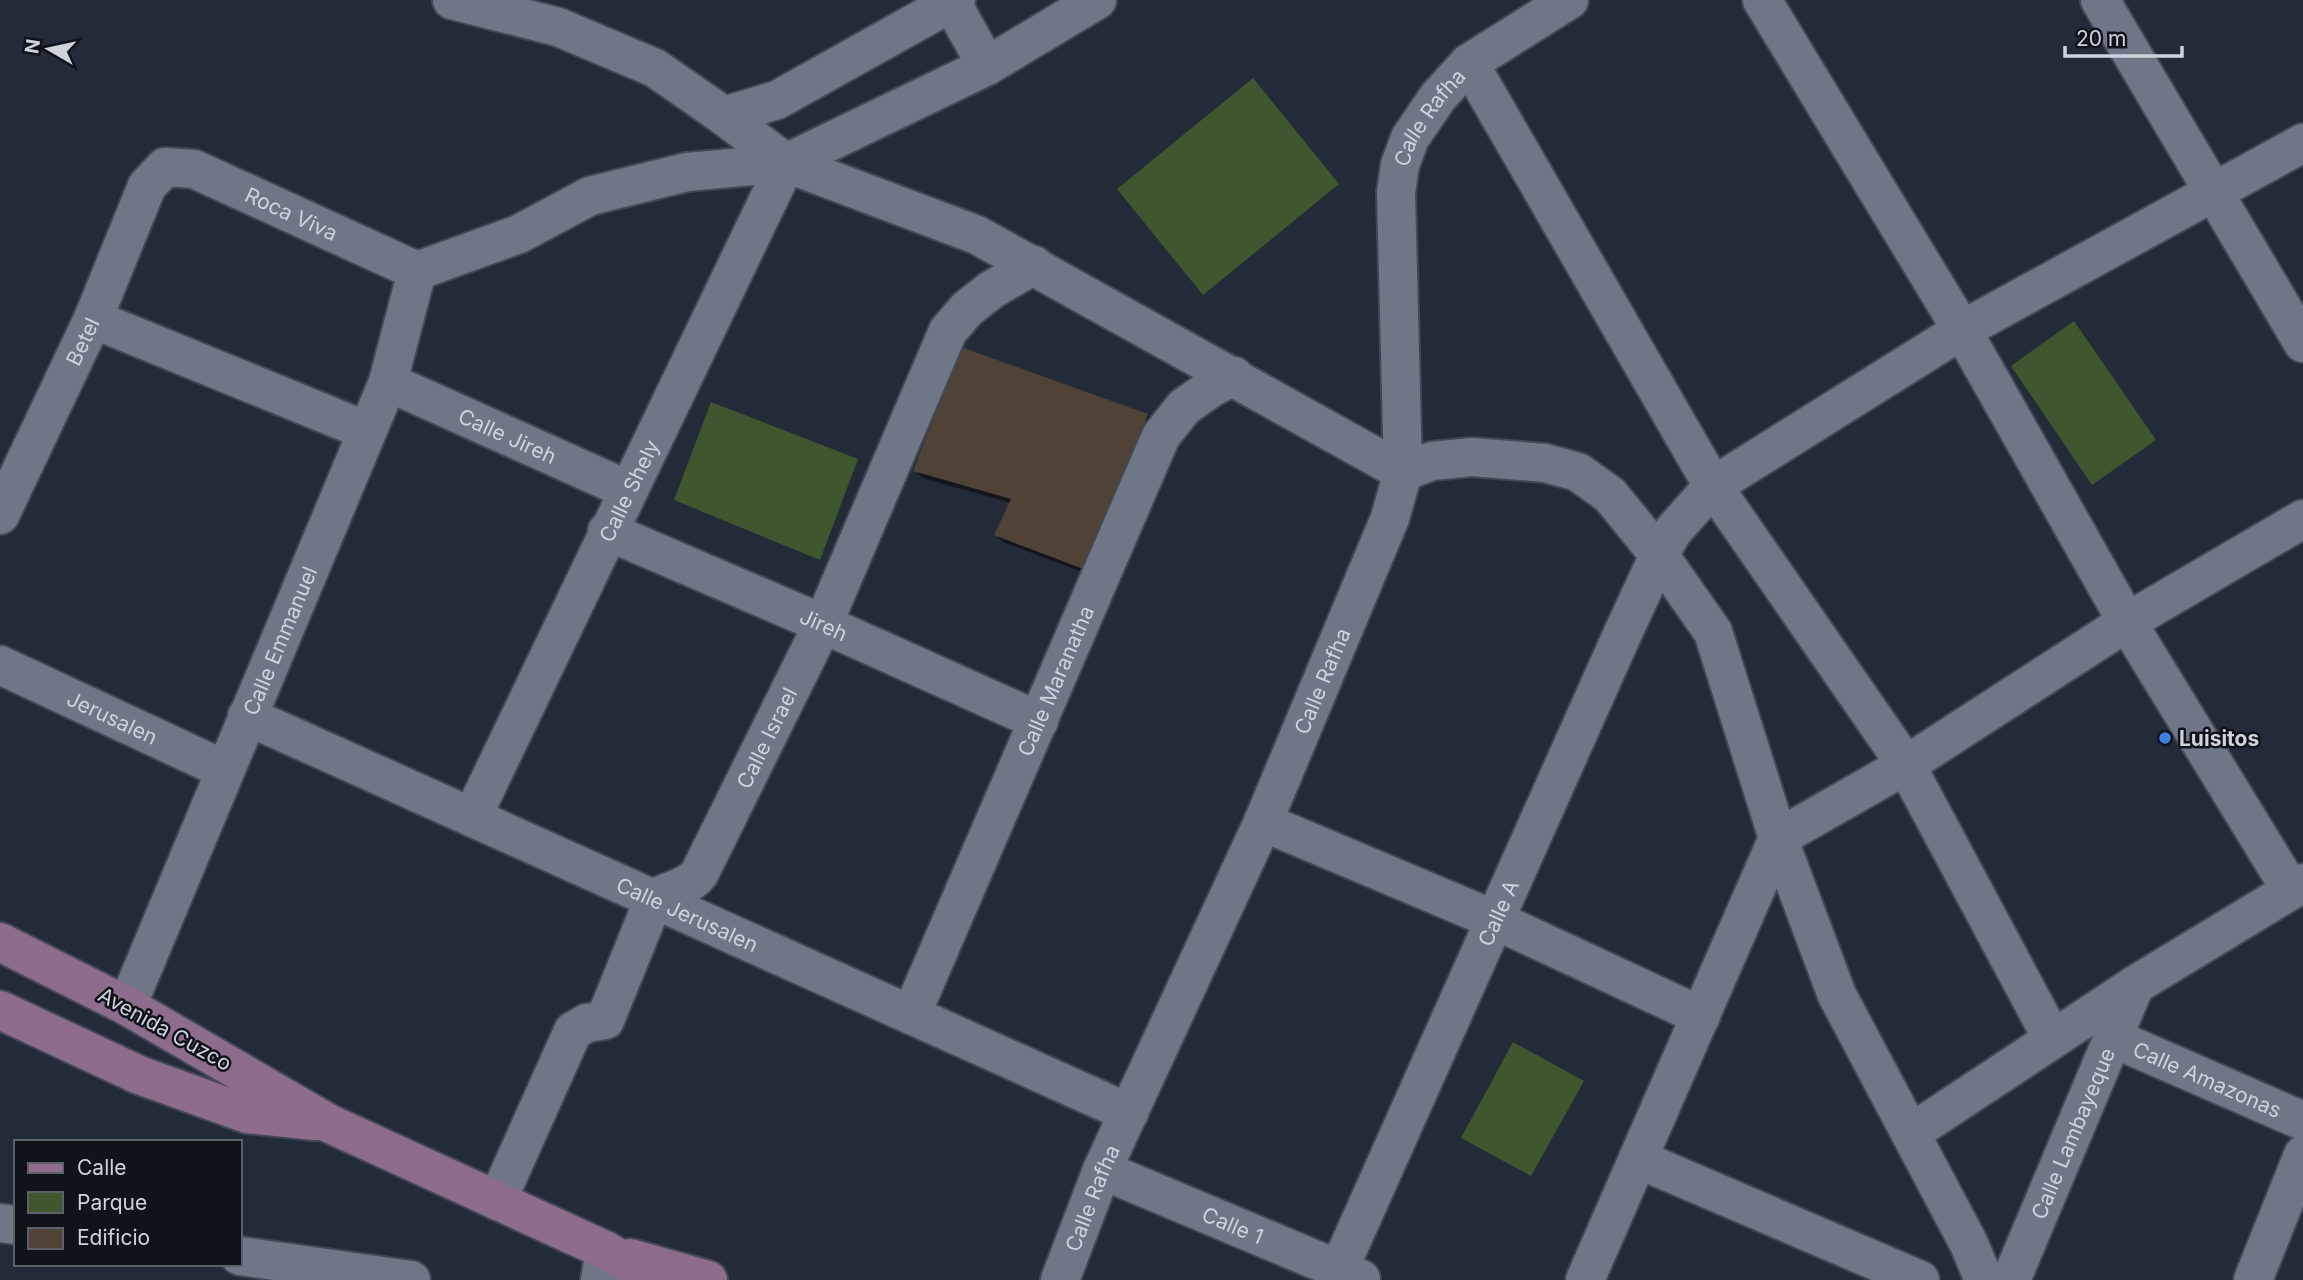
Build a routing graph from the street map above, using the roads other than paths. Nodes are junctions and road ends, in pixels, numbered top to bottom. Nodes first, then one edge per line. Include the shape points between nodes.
1 (453, 0) edge
2 (1097, 0) edge
3 (1569, 0) edge
4 (1762, 0) edge
5 (953, 1) edge
6 (2115, 5) edge
7 (1469, 63) junction
8 (987, 66) junction
9 (724, 116) junction
10 (2303, 142) edge
11 (786, 163) junction
12 (165, 167) joint
13 (2213, 194) junction
14 (1034, 265) junction
15 (417, 271) junction
16 (93, 319) junction
17 (1962, 330) junction
18 (2303, 343) edge
19 (1234, 376) junction
20 (388, 382) junction
21 (367, 431) junction
22 (1403, 472) junction
23 (1713, 486) junction
24 (628, 490) junction
25 (0, 515) edge
26 (2303, 519) edge
27 (607, 531) junction
28 (1659, 555) junction
29 (2127, 622) junction
30 (822, 624) junction
31 (0, 665) edge
32 (247, 716) junction
33 (1039, 721) junction
34 (1906, 765) junction
35 (225, 770) junction
36 (472, 817) junction
37 (1263, 822) junction
38 (1778, 838) junction
39 (2297, 886) edge
40 (654, 900) junction
41 (1495, 920) junction
42 (0, 942) edge
43 (2135, 985) junction
44 (127, 1006) junction
45 (0, 1010) edge
46 (911, 1015) junction
47 (1701, 1016) junction
48 (2052, 1038) junction
49 (2113, 1038) junction
50 (1129, 1113) junction
51 (2303, 1121) edge
52 (328, 1122) junction
53 (1911, 1133) junction
54 (2303, 1155) edge
55 (1638, 1158) junction
56 (1101, 1170) junction
57 (497, 1201) junction
58 (242, 1256) edge
59 (603, 1265) edge
60 (1350, 1275) edge
61 (411, 1280) edge
62 (655, 1280) edge
63 (708, 1280) edge
64 (1060, 1280) edge
65 (1585, 1280) edge
66 (1920, 1280) edge
67 (1984, 1280) edge
68 (2011, 1280) edge
69 (2253, 1280) edge

1 - 9 street via 558,27 655,68
2 - 8 street
3 - 7 street, Calle Rafha
4 - 17 street
5 - 8 street
5 - 9 street via 777,100
6 - 13 street
7 - 22 street, Calle Rafha via 1424,116 1399,165
7 - 23 street
8 - 11 street
9 - 11 street
10 - 13 street, Calle A
11 - 14 street via 977,235
11 - 15 street via 687,172 590,197 519,234
11 - 24 street, Calle Shely
12 - 15 street, Roca Viva via 194,169
12 - 16 street, Betel via 146,186
13 - 17 street, Calle A
13 - 18 street
14 - 19 street
14 - 30 street, Calle Israel via 991,290 948,331
15 - 20 street, Calle Emmanuel
16 - 21 street
16 - 25 street, Betel
17 - 23 street, Calle A
17 - 29 street
19 - 22 street
19 - 33 street, Calle Maranatha via 1184,407 1161,436
20 - 21 street, Calle Emmanuel
20 - 24 street, Calle Jireh
21 - 32 street, Calle Emmanuel
22 - 28 street via 1432,461 1472,457 1545,463 1578,472 1610,495
22 - 37 street, Calle Rafha via 1375,558
23 - 28 street, Calle A via 1673,531
23 - 34 street
24 - 27 street, Calle Shely
26 - 29 street
27 - 30 street, Jireh
27 - 36 street, Calle Shely
28 - 38 street via 1713,632
28 - 41 street, Calle A
29 - 34 street
29 - 39 street
30 - 33 street, Jireh
30 - 40 street, Calle Israel via 699,874 687,885
31 - 35 street, Jerusalen
32 - 35 street, Calle Emmanuel
32 - 36 street, Calle Jerusalen
33 - 46 street, Calle Maranatha
34 - 38 street
34 - 48 street
35 - 44 street, Calle Emmanuel
36 - 40 street, Calle Jerusalen
37 - 41 street
37 - 50 street, Calle Rafha
38 - 47 street
38 - 53 street via 1837,995
39 - 43 street
40 - 46 street, Calle Jerusalen
40 - 57 street via 605,1020 573,1031
41 - 47 street
41 - 60 street, Calle A
42 - 44 street, Avenida Cuzco
43 - 48 street
43 - 49 street, Calle Lambayeque
44 - 52 street, Avenida Cuzco
45 - 52 street, Avenida Cuzco via 139,1075 247,1114
46 - 50 street, Calle Jerusalen
47 - 55 street
48 - 53 street
49 - 51 street, Calle Amazonas
49 - 68 street, Calle Lambayeque
50 - 56 street, Calle Rafha
52 - 57 street, Avenida Cuzco
53 - 67 street
54 - 69 street
55 - 65 street
55 - 66 street
56 - 60 street, Calle 1
56 - 64 street, Calle Rafha
57 - 59 street, Avenida Cuzco
58 - 61 street
59 - 62 street, Avenida Cuzco
59 - 63 street, Avenida Cuzco

